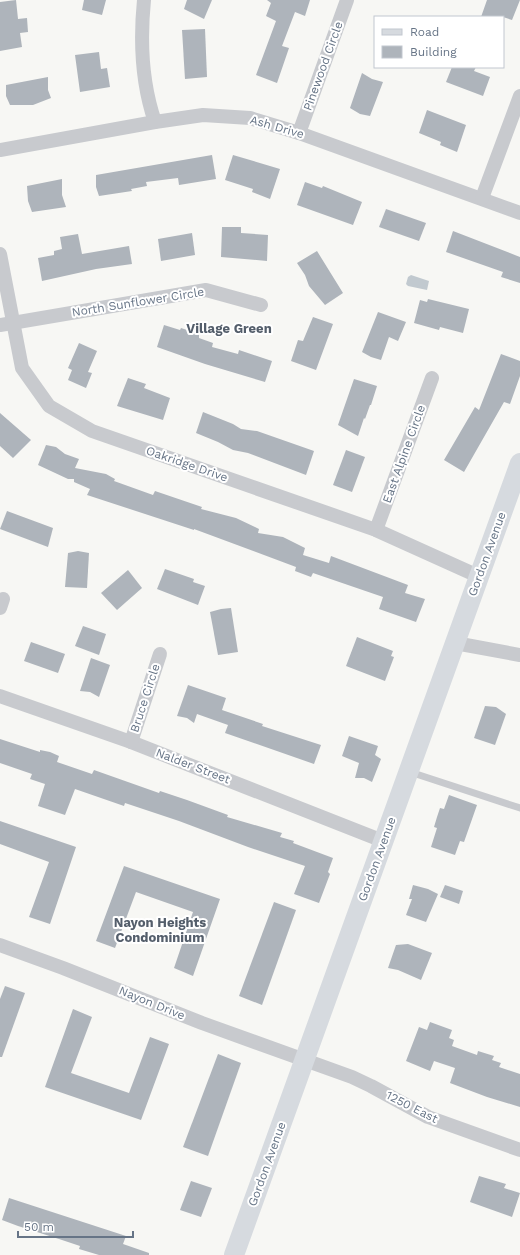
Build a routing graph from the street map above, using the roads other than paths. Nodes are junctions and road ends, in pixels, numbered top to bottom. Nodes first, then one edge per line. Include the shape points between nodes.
1 (144, 0) edge
2 (347, 0) edge
3 (520, 96) edge
4 (155, 122) junction
5 (299, 133) junction
6 (0, 150) edge
7 (482, 198) junction
8 (520, 213) edge
9 (0, 254) edge
10 (260, 305) dead end
11 (7, 324) edge
12 (432, 378) dead end
13 (520, 463) edge
14 (376, 530) junction
15 (478, 576) junction
16 (455, 643) junction
17 (160, 654) dead end
18 (520, 655) edge
19 (0, 696) edge
20 (131, 742) junction
21 (408, 772) junction
22 (520, 808) edge
23 (383, 841) junction
24 (0, 946) edge
25 (304, 1060) junction
26 (520, 1150) edge
27 (234, 1255) edge

1 - 4 street via 144,67 148,101
2 - 5 street, Pinewood Circle
3 - 7 street
4 - 5 street, Ash Drive via 203,115 250,118
4 - 6 street, Ash Drive
5 - 7 street, Ash Drive
7 - 8 street, Ash Drive
9 - 11 street, Oakridge Drive
10 - 11 street, North Sunflower Circle via 206,290
11 - 14 street, Oakridge Drive via 22,368 49,406 92,431
12 - 14 street, East Alpine Circle
13 - 15 main road, Gordon Avenue
14 - 15 street, Oakridge Drive
15 - 16 main road, Gordon Avenue
16 - 18 street
16 - 21 main road, Gordon Avenue
17 - 20 street, Bruce Circle
19 - 20 street, Nalder Street
20 - 23 street, Nalder Street
21 - 22 lane
21 - 23 main road, Gordon Avenue
23 - 25 main road, Gordon Avenue
24 - 25 street, Nayon Drive
25 - 26 street, 1250 East via 371,1086 428,1117
25 - 27 main road, Gordon Avenue

